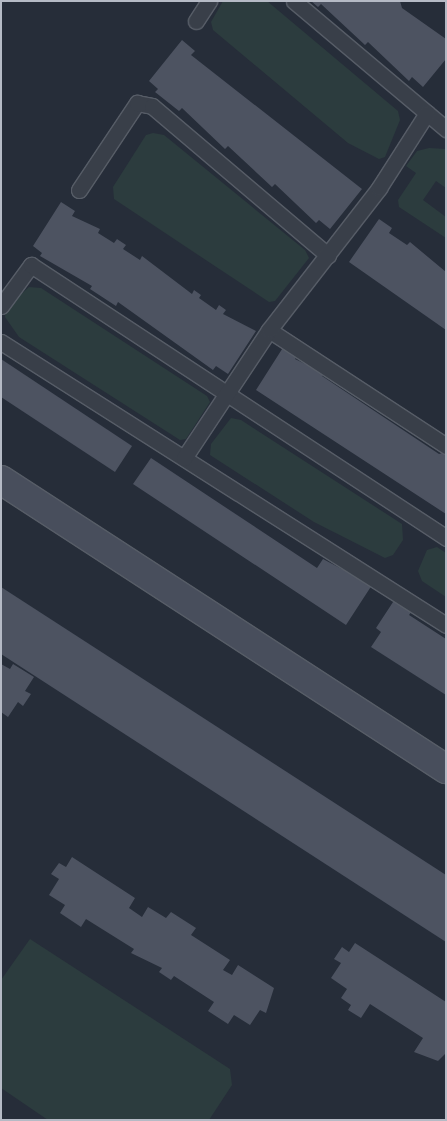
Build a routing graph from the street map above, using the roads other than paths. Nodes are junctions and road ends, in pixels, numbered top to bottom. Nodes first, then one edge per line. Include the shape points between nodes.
1 (209, 1) edge
2 (294, 1) edge
3 (196, 21) dead end
4 (427, 114) junction
5 (446, 129) edge
6 (79, 190) dead end
7 (328, 255) junction
8 (1, 306) edge
9 (269, 330) junction
10 (1, 342) edge
11 (227, 394) junction
12 (446, 446) edge
13 (184, 458) junction
14 (1, 480) edge
15 (446, 538) edge
16 (446, 625) edge
17 (446, 769) edge

1 - 3 lane
2 - 4 lane
4 - 5 lane
4 - 7 lane via 379,188
6 - 7 lane via 137,103 152,106
7 - 9 lane
8 - 11 lane via 30,265
9 - 11 lane
9 - 12 lane
10 - 13 lane
11 - 13 lane
11 - 15 lane
13 - 16 lane
14 - 17 street

